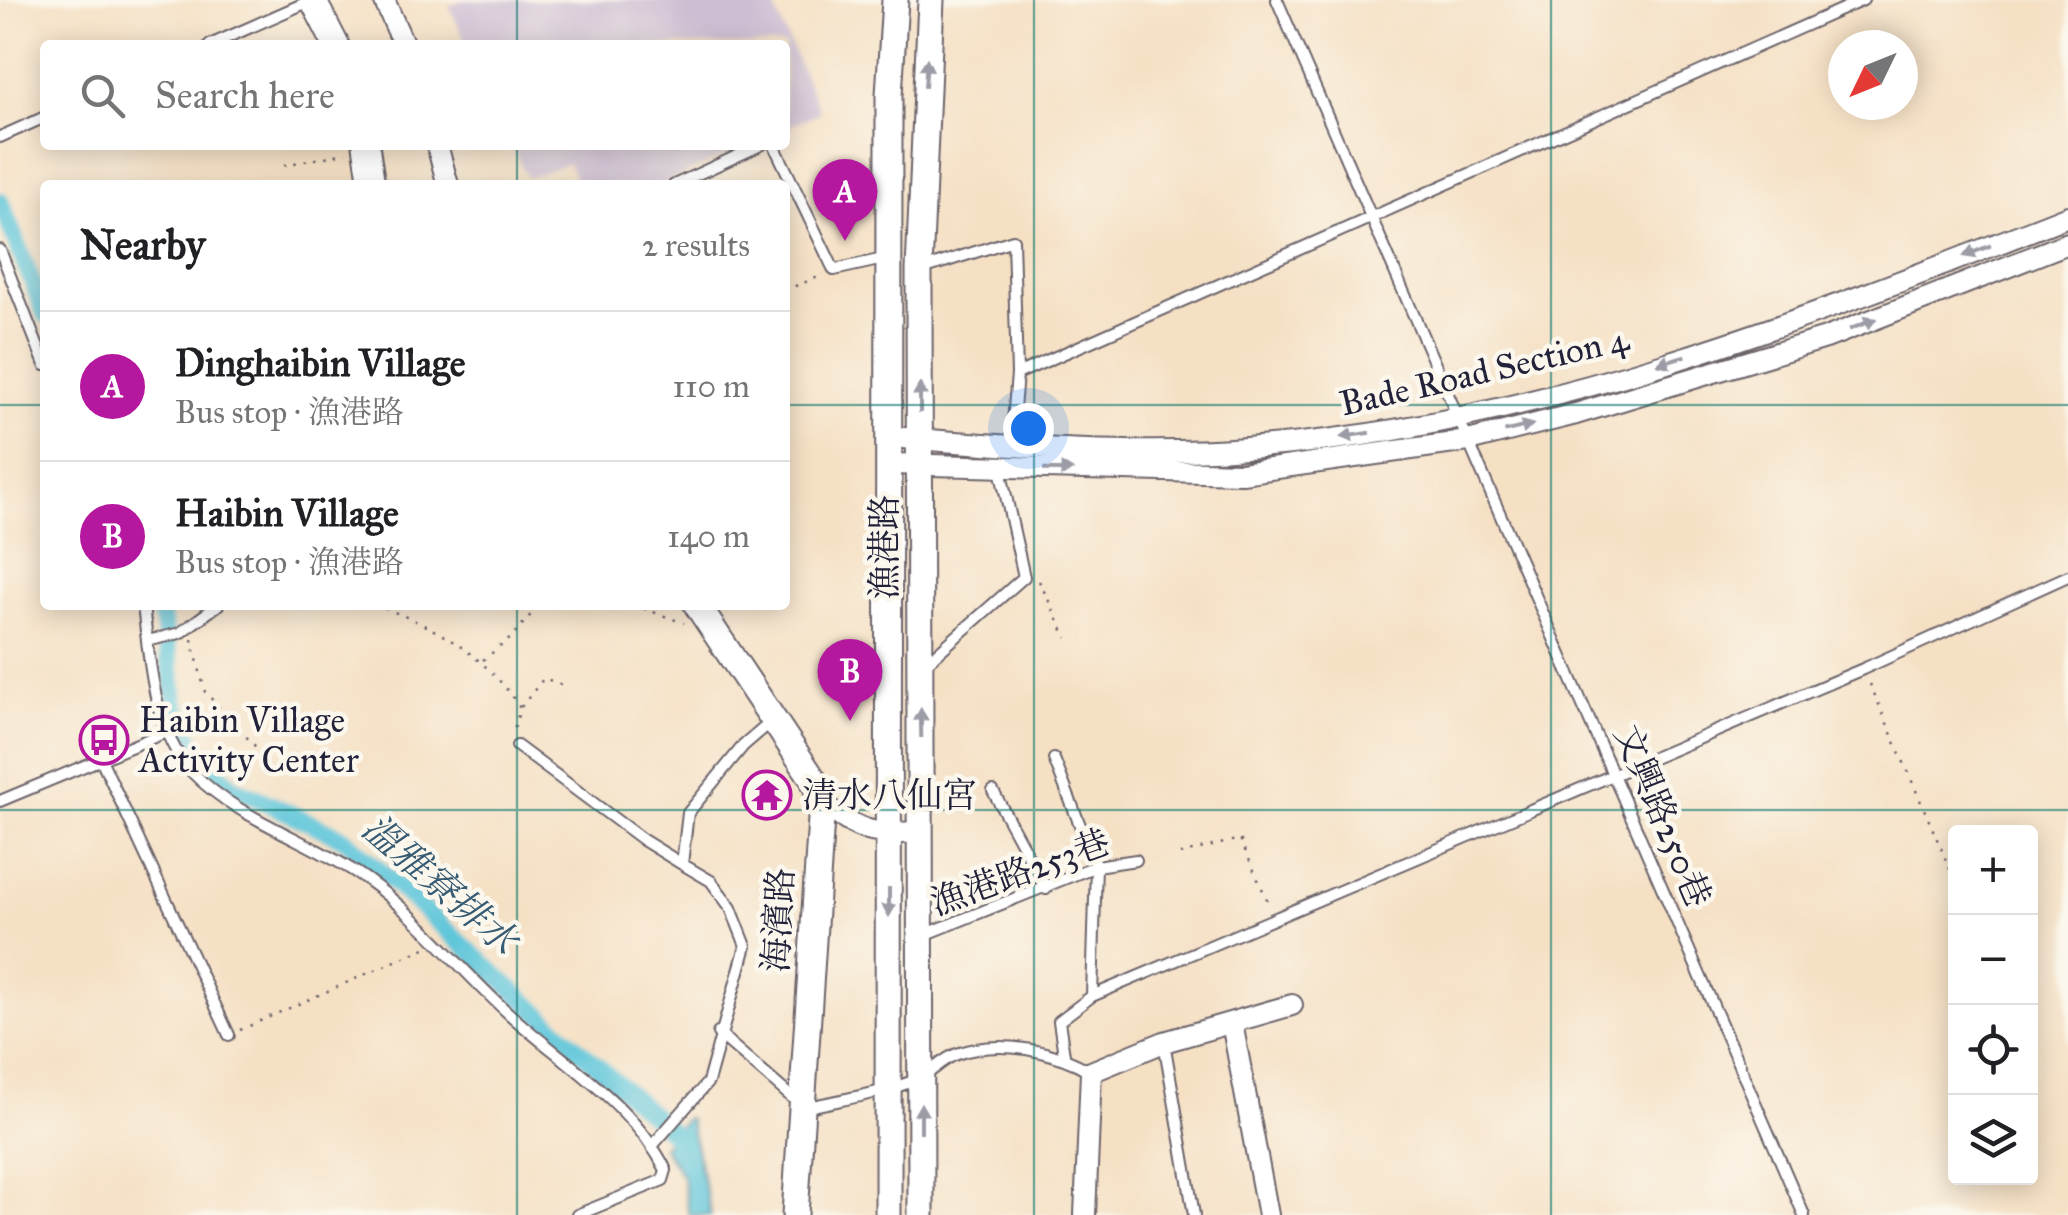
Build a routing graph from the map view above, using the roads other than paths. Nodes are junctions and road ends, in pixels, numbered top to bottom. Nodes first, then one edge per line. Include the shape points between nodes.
1 (313, 0) edge
2 (384, 0) edge
3 (896, 0) edge
4 (931, 0) edge
5 (1277, 0) edge
6 (1863, 0) edge
7 (221, 40) edge
8 (333, 40) edge
9 (402, 40) edge
10 (40, 119) edge
11 (0, 136) edge
12 (366, 150) edge
13 (438, 150) edge
14 (750, 150) edge
15 (776, 150) edge
16 (371, 180) edge
17 (447, 180) edge
18 (685, 180) edge
19 (1372, 216) junction
20 (2068, 216) edge
21 (2068, 243) edge
22 (0, 250) edge
23 (890, 258) junction
24 (919, 270) junction
25 (1818, 314) junction
26 (1826, 338) junction
27 (40, 352) edge
28 (1017, 374) junction
29 (1456, 416) junction
30 (1394, 428) junction
31 (890, 437) junction
32 (920, 439) junction
33 (1468, 441) junction
34 (1011, 444) junction
35 (1400, 452) junction
36 (891, 464) junction
37 (920, 468) junction
38 (1000, 469) junction
39 (2068, 576) edge
40 (144, 610) edge
41 (211, 610) edge
42 (700, 610) edge
43 (151, 640) junction
44 (920, 669) junction
45 (772, 721) junction
46 (166, 732) junction
47 (517, 746) road end
48 (102, 759) junction
49 (1054, 759) dead end
50 (1616, 774) junction
51 (993, 791) dead end
52 (0, 801) edge
53 (822, 803) junction
54 (922, 831) junction
55 (889, 835) junction
56 (1136, 860) dead end
57 (682, 864) junction
58 (1096, 866) junction
59 (1046, 889) junction
60 (922, 936) junction
61 (1092, 996) junction
62 (1292, 1005) dead end
63 (1232, 1023) junction
64 (718, 1033) junction
65 (229, 1035) road end
66 (1164, 1042) junction
67 (1064, 1055) junction
68 (1092, 1072) junction
69 (921, 1078) junction
70 (890, 1088) junction
71 (804, 1108) junction
72 (653, 1145) junction
73 (577, 1215) edge
74 (796, 1215) edge
75 (888, 1215) edge
76 (921, 1215) edge
77 (1085, 1215) edge
78 (1194, 1215) edge
79 (1268, 1215) edge
80 (1804, 1215) edge

1 - 7 lane
1 - 8 street
2 - 9 street
3 - 23 street, 漁港路
24 -> 4 street, 漁港路
5 - 19 lane, 文興路250巷
6 - 19 lane
10 - 11 lane
12 - 16 street
13 - 17 street
14 - 18 lane
15 - 23 lane via 834,270
19 - 28 lane
19 - 29 lane, 文興路250巷
20 -> 25 street, Bade Road Section 4
26 -> 21 street, Bade Road Section 4
22 - 27 lane
23 - 31 street, 漁港路
24 - 28 lane via 1013,240
32 -> 24 street, 漁港路
25 - 26 street
25 -> 29 street, Bade Road Section 4 via 1585,386
33 -> 26 street, Bade Road Section 4
28 - 34 lane
29 - 30 street, Bade Road Section 4
29 - 33 lane, 文興路250巷
30 -> 34 street, Bade Road Section 4 via 1244,448
30 - 35 street
31 - 32 street, Bade Road Section 4
31 - 36 street, 漁港路
32 - 34 street, Bade Road Section 4
32 - 37 street, 漁港路
33 - 35 street, Bade Road Section 4
33 - 50 lane, 文興路250巷
38 -> 35 street, Bade Road Section 4 via 1242,473
36 - 37 street, Bade Road Section 4
36 - 55 street, 漁港路
37 - 38 street, Bade Road Section 4
37 - 44 street, 漁港路
38 - 44 lane via 1024,577
39 - 50 lane
40 - 43 lane
41 - 43 lane via 185,630
42 - 45 street
43 - 46 lane
54 -> 44 street, 漁港路
45 - 53 street
45 - 57 lane via 688,813
46 - 48 lane
46 - 72 lane via 190,770 246,813 366,880
47 - 57 lane
48 - 52 lane
48 - 65 lane
49 - 58 lane
50 - 61 lane
50 - 80 lane, 文興路250巷
51 - 59 lane
53 - 55 street via 857,830
53 - 71 street, 海濱路
54 - 55 street
54 - 60 street, 漁港路
55 -> 70 street, 漁港路
56 - 58 lane, 漁港路253巷
57 - 64 lane via 711,880 746,946
58 - 59 lane, 漁港路253巷
58 - 61 lane
59 - 60 lane, 漁港路253巷
60 - 69 street, 漁港路
61 - 67 lane via 1059,1021
62 - 63 street
63 - 66 street
63 - 79 street
64 - 71 lane
64 - 72 lane via 708,1082
66 - 68 street
66 - 78 lane
67 - 68 lane
67 - 69 lane via 984,1047 953,1054
68 - 77 street
69 - 70 lane
76 -> 69 street, 漁港路
70 - 71 lane
70 - 75 street, 漁港路
71 - 74 street, 海濱路
72 - 73 lane via 666,1170 662,1180

